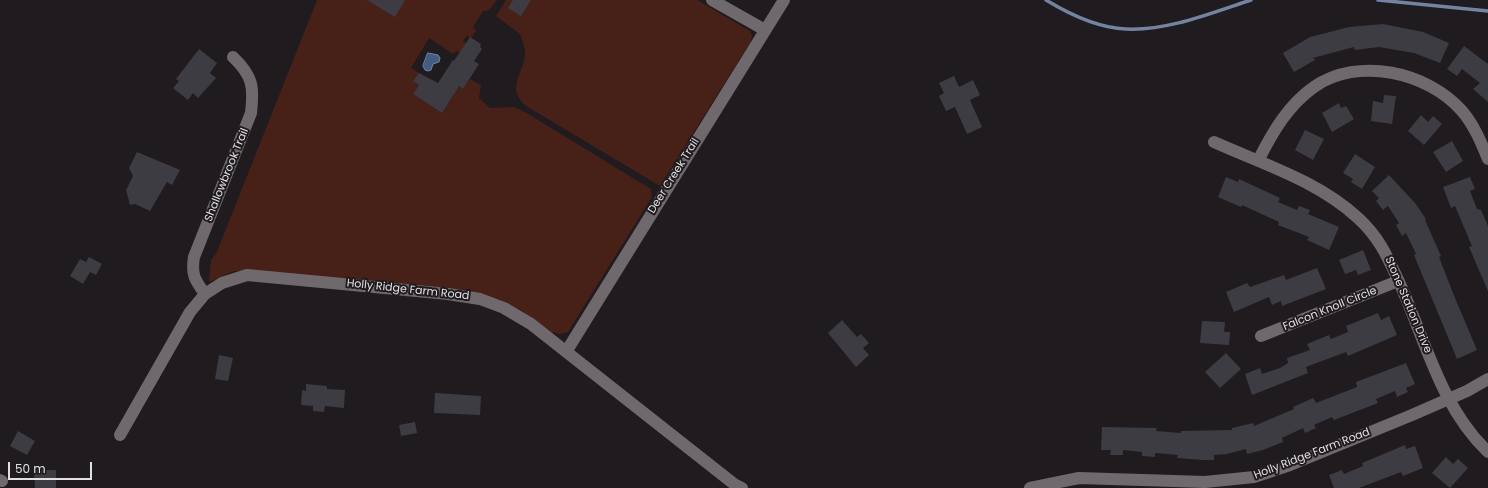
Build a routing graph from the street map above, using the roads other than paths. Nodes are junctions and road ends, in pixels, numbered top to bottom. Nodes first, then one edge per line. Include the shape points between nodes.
1 (712, 0) edge
2 (784, 0) edge
3 (765, 30) junction
4 (233, 57) dead end
5 (1214, 142) dead end
6 (1485, 142) edge
7 (1488, 159) edge
8 (1258, 161) junction
9 (1398, 281) junction
10 (205, 294) junction
11 (1261, 336) dead end
12 (566, 352) junction
13 (1488, 379) edge
14 (1448, 399) junction
15 (120, 435) dead end
16 (1488, 452) edge
17 (1102, 483) edge
18 (742, 488) edge
19 (1030, 488) edge

1 - 3 street
2 - 3 street, Deer Creek Trail
3 - 12 street, Deer Creek Trail
4 - 10 street, Shallowbrook Trail via 249,74 253,97 251,113 194,257 194,277
5 - 8 street, Stone Station Drive
6 - 7 street
6 - 8 street via 1461,111 1447,98 1422,82 1403,74 1382,70 1333,77 1315,86 1291,106
8 - 9 street, Stone Station Drive via 1321,190 1359,218 1390,260
9 - 11 street, Falcon Knoll Circle
9 - 14 street, Stone Station Drive
10 - 12 street, Holly Ridge Farm Road via 222,283 247,275 480,299 504,308 531,324
10 - 15 street, Holly Ridge Farm Road via 190,312
12 - 18 street, Holly Ridge Farm Road
13 - 14 street, Holly Ridge Farm Road
14 - 16 street, Stone Station Drive via 1461,421
14 - 17 street, Holly Ridge Farm Road via 1290,465 1254,477 1205,482
17 - 19 street, Holly Ridge Farm Road via 1079,478

